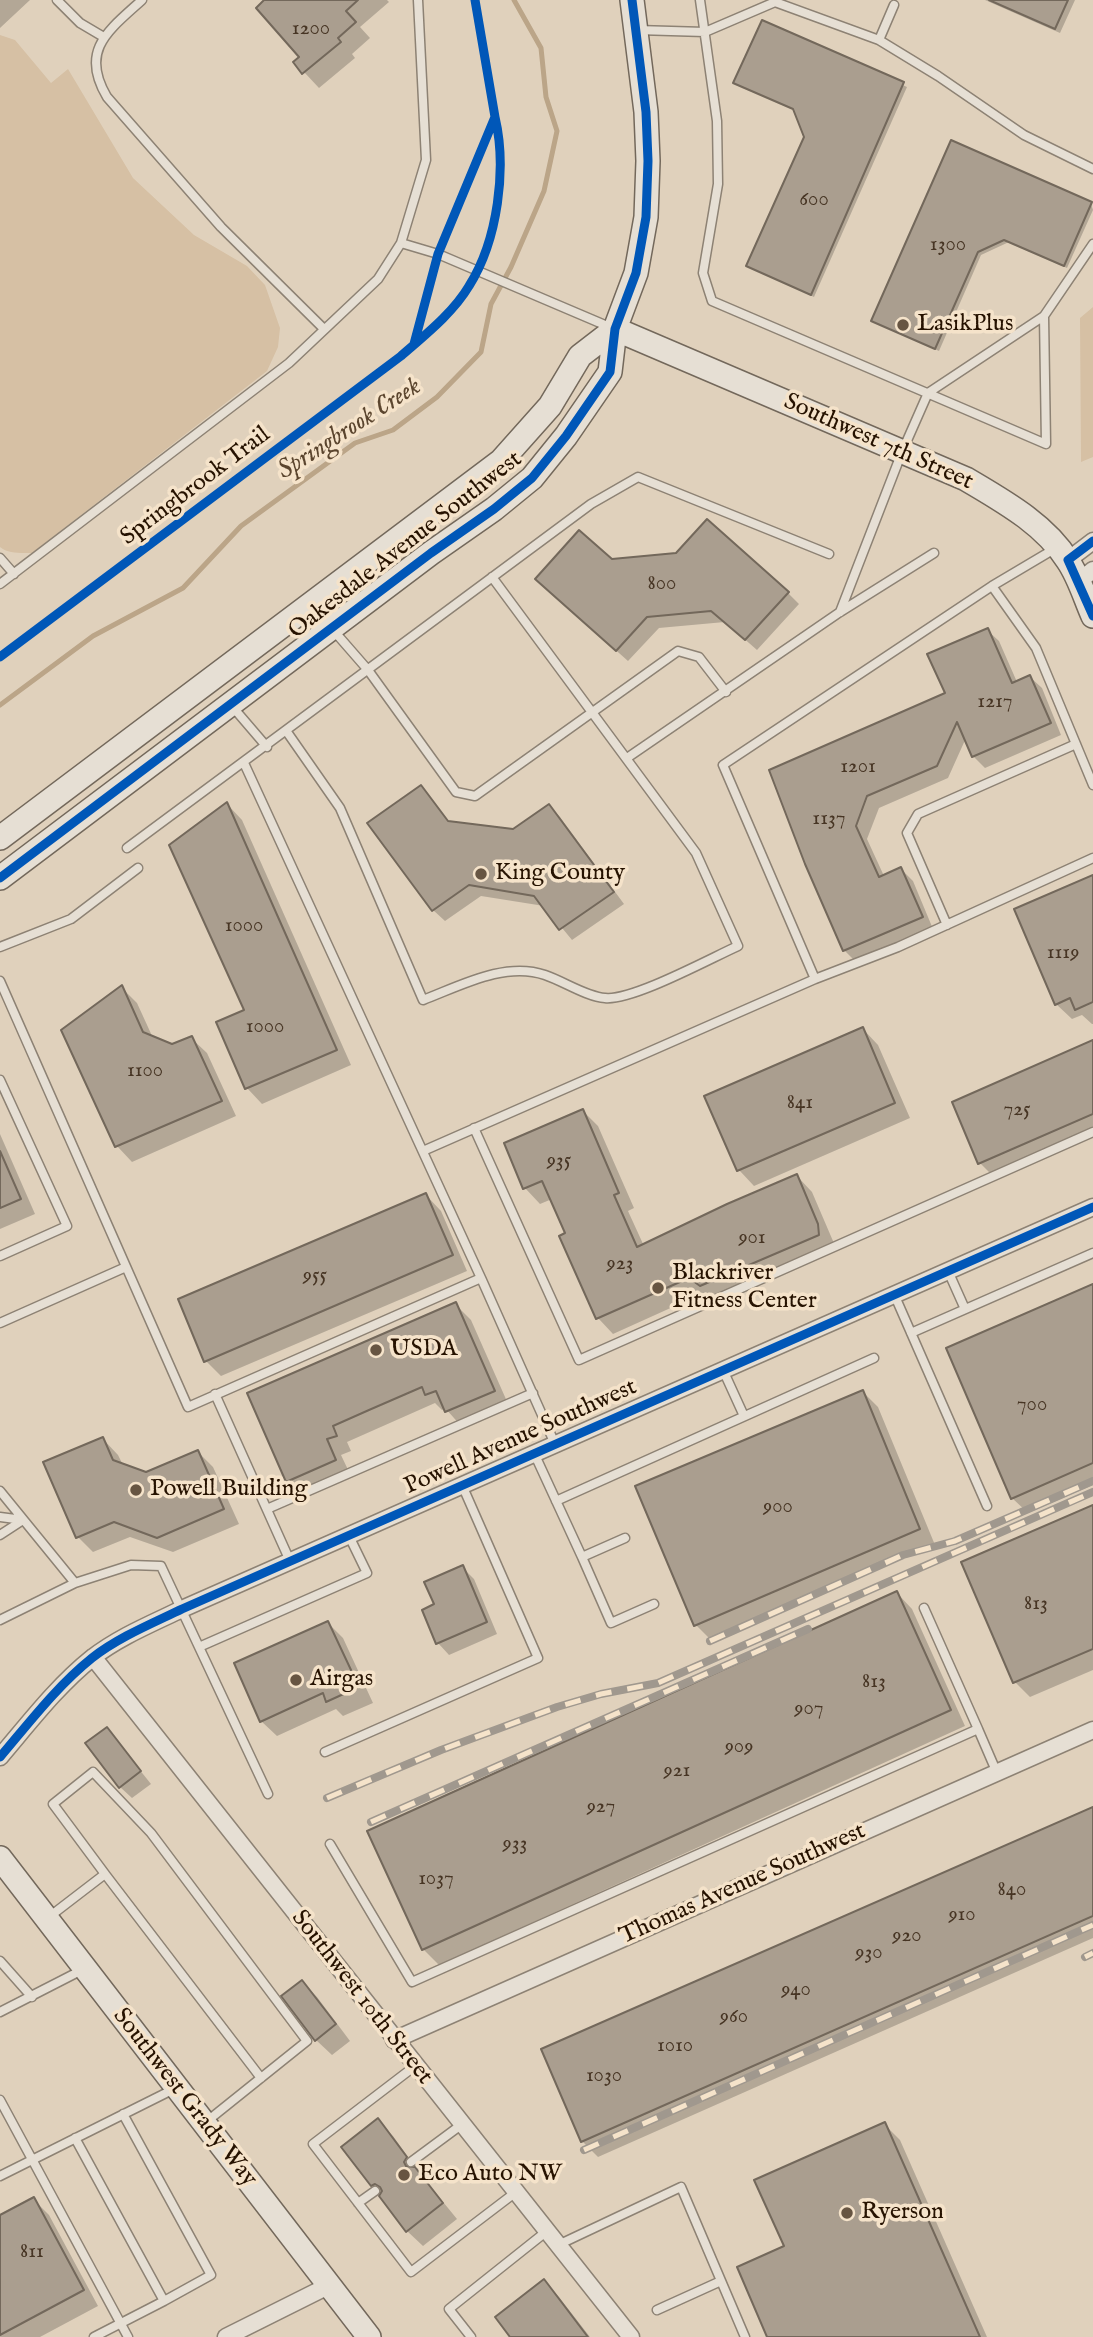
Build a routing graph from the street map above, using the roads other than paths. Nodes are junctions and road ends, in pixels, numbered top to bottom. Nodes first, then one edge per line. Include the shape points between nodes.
1 (57, 0) edge
2 (142, 0) edge
3 (418, 0) edge
4 (632, 0) edge
5 (700, 0) edge
6 (894, 5) dead end
7 (635, 30) junction
8 (705, 32) junction
9 (102, 36) junction
10 (879, 40) junction
11 (1093, 169) edge
12 (401, 243) junction
13 (1093, 244) edge
14 (1044, 316) junction
15 (324, 329) junction
16 (615, 329) junction
17 (928, 393) junction
18 (902, 452) junction
19 (1093, 541) edge
20 (383, 551) junction
21 (934, 553) dead end
22 (829, 554) dead end
23 (1062, 554) junction
24 (0, 558) edge
25 (14, 574) junction
26 (1086, 576) edge
27 (492, 577) junction
28 (0, 584) edge
29 (992, 586) junction
30 (840, 612) junction
31 (1093, 616) edge
32 (332, 628) junction
33 (368, 670) junction
34 (726, 692) junction
35 (231, 705) junction
36 (593, 713) junction
37 (287, 732) junction
38 (1076, 744) junction
39 (267, 747) junction
40 (626, 758) junction
41 (244, 763) junction
42 (1093, 785) edge
43 (0, 838) edge
44 (127, 848) dead end
45 (1093, 858) edge
46 (138, 868) dead end
47 (0, 878) edge
48 (947, 925) junction
49 (0, 947) edge
50 (815, 979) junction
51 (0, 981) edge
52 (0, 1080) edge
53 (474, 1128) junction
54 (1093, 1132) edge
55 (423, 1151) junction
56 (1093, 1207) edge
57 (1093, 1253) edge
58 (0, 1256) edge
59 (126, 1267) junction
60 (947, 1270) junction
61 (481, 1278) junction
62 (894, 1294) junction
63 (965, 1310) junction
64 (0, 1322) edge
65 (911, 1333) junction
66 (874, 1357) dead end
67 (723, 1370) junction
68 (215, 1394) junction
69 (533, 1394) junction
70 (744, 1416) junction
71 (555, 1444) junction
72 (534, 1453) junction
73 (462, 1485) junction
74 (0, 1491) edge
75 (556, 1501) junction
76 (987, 1506) dead end
77 (267, 1509) junction
78 (0, 1517) edge
79 (23, 1520) junction
80 (0, 1535) edge
81 (349, 1536) junction
82 (625, 1538) dead end
83 (582, 1558) junction
84 (290, 1562) junction
85 (75, 1583) junction
86 (654, 1604) dead end
87 (924, 1608) dead end
88 (182, 1609) junction
89 (0, 1620) edge
90 (199, 1647) junction
91 (93, 1657) junction
92 (978, 1729) junction
93 (1093, 1730) edge
94 (325, 1752) dead end
95 (0, 1757) edge
96 (997, 1773) junction
97 (268, 1794) dead end
98 (330, 1844) dead end
99 (0, 1858) edge
100 (105, 1874) junction
101 (47, 1919) junction
102 (0, 1961) edge
103 (85, 1969) junction
104 (32, 1997) junction
105 (0, 2012) edge
106 (394, 2039) junction
107 (415, 2066) junction
108 (261, 2078) junction
109 (177, 2088) junction
110 (0, 2100) edge
111 (123, 2114) junction
112 (204, 2123) junction
113 (461, 2125) junction
114 (75, 2138) junction
115 (32, 2160) junction
116 (411, 2162) dead end
117 (0, 2176) edge
118 (374, 2191) dead end
119 (516, 2192) junction
120 (358, 2203) junction
121 (547, 2231) junction
122 (558, 2245) junction
123 (721, 2281) junction
124 (328, 2286) junction
125 (164, 2301) junction
126 (657, 2310) dead end
127 (121, 2323) junction
128 (94, 2337) edge
129 (128, 2337) edge
130 (226, 2337) edge
131 (369, 2337) edge
132 (471, 2337) edge
133 (631, 2337) edge
134 (745, 2337) edge

1 - 9 lane via 80,23
2 - 9 lane
3 - 12 lane via 426,160
4 - 7 street, Oakesdale Avenue Southwest
5 - 8 lane
6 - 10 lane
7 - 8 lane
7 - 16 street, Oakesdale Avenue Southwest via 646,113 646,217 636,273
8 - 10 lane via 775,2
8 - 17 lane via 717,121 718,184 703,273 712,301
9 - 15 lane via 96,79 107,97 221,227
10 - 11 lane via 1024,135
12 - 15 lane via 378,279
12 - 16 lane
13 - 14 lane
14 - 17 lane
14 - 17 lane via 1046,444
15 - 25 lane via 289,363
16 - 18 street, Southwest 7th Street
16 - 20 street, Oakesdale Avenue Southwest via 580,356 550,406 500,461
16 - 32 street, Oakesdale Avenue Southwest via 610,372 532,478
17 - 18 lane
18 - 23 street, Southwest 7th Street via 1004,501 1039,527
18 - 30 lane
19 - 23 street
20 - 35 street via 367,578 251,668
20 - 43 street, Oakesdale Avenue Southwest
21 - 30 lane
22 - 27 lane via 638,477 590,504
23 - 26 street, Southwest 7th Street
23 - 29 lane
24 - 25 lane
25 - 28 lane
26 - 31 street, Southwest 7th Street
27 - 33 lane
27 - 36 lane
29 - 38 lane via 1036,648
29 - 50 lane via 723,765
30 - 34 lane
32 - 33 lane
32 - 35 street, Oakesdale Avenue Southwest
33 - 36 lane via 456,792 475,796
33 - 37 lane
34 - 36 lane via 699,657 678,651
34 - 40 lane
35 - 39 lane
35 - 47 street, Oakesdale Avenue Southwest
36 - 40 lane
37 - 39 lane
37 - 40 lane via 340,808 423,1000 518,970 543,974 603,999 625,997 738,946 696,853
38 - 42 lane
38 - 48 lane via 918,814 907,833
39 - 41 lane
41 - 44 lane
41 - 55 lane
45 - 48 lane
46 - 49 lane via 71,919
48 - 50 lane
50 - 53 lane
51 - 59 lane
52 - 58 lane via 67,1226
53 - 54 lane via 579,1360
53 - 55 lane
55 - 61 lane
56 - 60 street, Powell Avenue Southwest
57 - 63 lane
59 - 64 lane
59 - 68 lane via 188,1406
60 - 62 street, Powell Avenue Southwest
60 - 63 lane
61 - 68 lane
61 - 69 lane
62 - 65 lane
62 - 67 street, Powell Avenue Southwest
63 - 65 lane
65 - 76 lane
66 - 70 lane
67 - 70 lane
67 - 71 street, Powell Avenue Southwest
68 - 77 lane
69 - 71 lane
69 - 77 lane
70 - 75 lane
71 - 72 street, Powell Avenue Southwest
72 - 73 street, Powell Avenue Southwest
72 - 75 lane
73 - 81 street, Powell Avenue Southwest
73 - 94 lane via 538,1658
74 - 79 lane
75 - 83 lane
77 - 84 lane
78 - 79 lane
79 - 80 lane
79 - 85 lane
81 - 84 street, Powell Avenue Southwest
81 - 90 lane via 367,1573
82 - 83 lane
83 - 86 lane via 611,1623
84 - 88 street, Powell Avenue Southwest
85 - 88 lane via 131,1565 160,1566
85 - 89 lane
87 - 92 lane
88 - 90 lane
88 - 91 street, Powell Avenue Southwest via 124,1636
90 - 97 lane
91 - 95 street, Powell Avenue Southwest via 62,1685
91 - 106 street, Southwest 10th Street
92 - 96 lane
92 - 98 lane via 412,1982
93 - 96 street, Thomas Avenue Southwest
96 - 106 street, Thomas Avenue Southwest
99 - 101 street, Southwest Grady Way
100 - 101 lane
100 - 108 lane
100 - 108 lane via 53,1804 93,1772 151,1833 307,2041
101 - 103 street, Southwest Grady Way
102 - 104 lane
103 - 104 lane
103 - 109 street, Southwest Grady Way
104 - 105 lane
106 - 107 street, Southwest 10th Street
107 - 113 street, Southwest 10th Street
107 - 120 lane via 313,2144
108 - 112 lane
109 - 111 lane
109 - 112 street, Southwest Grady Way
110 - 115 lane
111 - 114 lane
111 - 125 lane via 211,2275
112 - 124 street, Southwest Grady Way
113 - 116 lane
113 - 119 street, Southwest 10th Street
114 - 115 lane
114 - 125 lane
115 - 117 lane
115 - 127 lane
118 - 120 lane
119 - 120 lane via 411,2272
119 - 121 street, Southwest 10th Street
121 - 122 street, Southwest 10th Street
121 - 132 lane via 449,2309
122 - 123 lane via 681,2187
122 - 133 street, Southwest 10th Street
123 - 126 lane
123 - 134 lane
124 - 130 street
124 - 131 street, Southwest Grady Way
125 - 127 lane
127 - 128 lane
127 - 129 lane

